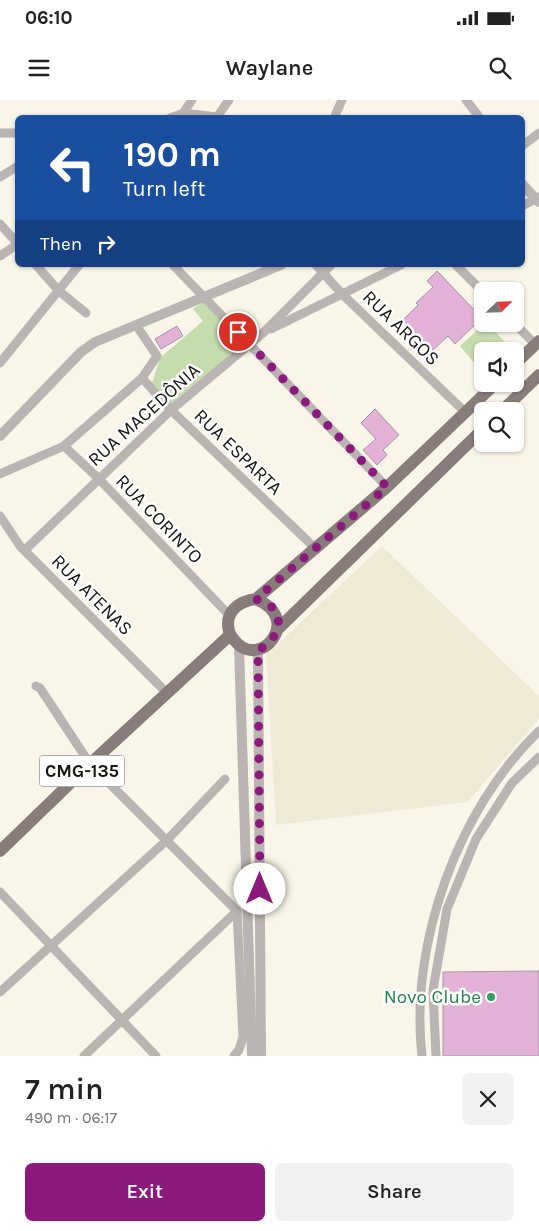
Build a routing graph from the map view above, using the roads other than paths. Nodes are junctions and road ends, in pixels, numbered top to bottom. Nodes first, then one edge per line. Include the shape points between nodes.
1 (192, 100) edge
2 (228, 100) edge
3 (342, 100) edge
4 (466, 100) edge
5 (182, 115) edge
6 (222, 115) edge
7 (335, 115) edge
8 (478, 115) edge
9 (0, 133) edge
10 (15, 133) edge
11 (539, 133) edge
12 (525, 144) edge
13 (15, 168) edge
14 (0, 178) edge
15 (525, 187) edge
16 (538, 200) edge
17 (525, 205) edge
18 (0, 224) edge
19 (15, 241) edge
20 (15, 246) edge
21 (0, 256) edge
22 (38, 267) edge
23 (77, 267) edge
24 (175, 267) edge
25 (276, 267) edge
26 (318, 267) edge
27 (329, 267) edge
28 (397, 267) edge
29 (458, 267) edge
30 (324, 272) junction
31 (474, 283) edge
32 (59, 290) junction
33 (342, 294) junction
34 (204, 297) junction
35 (86, 313) dead end
36 (136, 325) junction
37 (524, 332) edge
38 (264, 333) junction
39 (537, 343) edge
40 (249, 344) junction
41 (524, 355) edge
42 (0, 363) edge
43 (539, 375) edge
44 (142, 378) junction
45 (485, 392) edge
46 (511, 402) edge
47 (171, 410) junction
48 (464, 412) junction
49 (0, 436) edge
50 (474, 438) edge
51 (64, 446) junction
52 (0, 474) edge
53 (99, 479) junction
54 (387, 487) junction
55 (0, 516) edge
56 (316, 549) junction
57 (25, 550) junction
58 (256, 599) junction
59 (229, 615) junction
60 (278, 629) junction
61 (230, 635) junction
62 (239, 646) junction
63 (258, 650) junction
64 (36, 686) dead end
65 (167, 693) junction
66 (539, 731) edge
67 (539, 757) edge
68 (90, 764) junction
69 (225, 780) dead end
70 (167, 840) junction
71 (0, 851) edge
72 (0, 892) edge
73 (436, 906) junction
74 (447, 909) junction
75 (237, 910) junction
76 (50, 945) junction
77 (0, 992) edge
78 (123, 1020) junction
79 (84, 1056) edge
80 (156, 1056) edge
81 (234, 1056) edge
82 (252, 1056) edge
83 (262, 1056) edge
84 (422, 1056) edge
85 (436, 1056) edge

1 - 5 street
2 - 6 street
3 - 7 street
4 - 8 street
9 - 10 street
11 - 12 street
13 - 14 street
15 - 16 street
16 - 17 street
18 - 19 street
20 - 21 street
22 - 32 street
23 - 32 street
24 - 34 street
25 - 34 street
26 - 30 street, RUA ARGOS
27 - 30 street, RUA MACEDÔNIA
28 - 33 street
29 - 31 street
30 - 33 street, RUA ARGOS
30 - 38 street, RUA MACEDÔNIA
32 - 35 street
32 - 42 street
33 - 38 street
33 - 48 street, RUA ARGOS
34 - 36 street
34 - 40 street
36 - 44 street via 157,356
36 - 49 street via 95,342 81,352
37 - 39 street
38 - 40 street, RUA MACEDÔNIA
39 - 41 main road
40 - 47 street, RUA MACEDÔNIA
40 - 54 street
43 - 46 main road
44 - 47 street, RUA ESPARTA
44 - 51 street
45 - 48 main road
47 - 53 street, RUA MACEDÔNIA
47 - 56 street, RUA ESPARTA
48 - 54 main road
50 - 60 main road
51 - 52 street
51 - 53 street, RUA CORINTO
53 - 57 street, RUA MACEDÔNIA
53 - 59 street, RUA CORINTO
54 - 56 main road
55 - 57 street, RUA ATENAS
56 - 58 main road
57 - 65 street, RUA ATENAS
58 - 59 main road via 245,600
58 - 60 main road via 269,604 277,615
59 - 61 main road
60 - 63 main road via 268,646
61 - 62 main road
61 - 65 main road, CMG-135
62 - 63 main road
62 - 82 street
63 - 83 street
64 - 68 street
65 - 68 main road, CMG-135
66 - 73 street via 495,782 466,832
67 - 74 street via 512,783 476,839
68 - 70 street
68 - 71 main road, CMG-135
69 - 70 street
70 - 75 street
70 - 76 street
72 - 76 street
73 - 74 street
73 - 84 street via 420,990
74 - 85 street via 433,990
75 - 78 street
75 - 81 street via 243,1037
76 - 77 street
76 - 78 street
78 - 79 street
78 - 80 street

